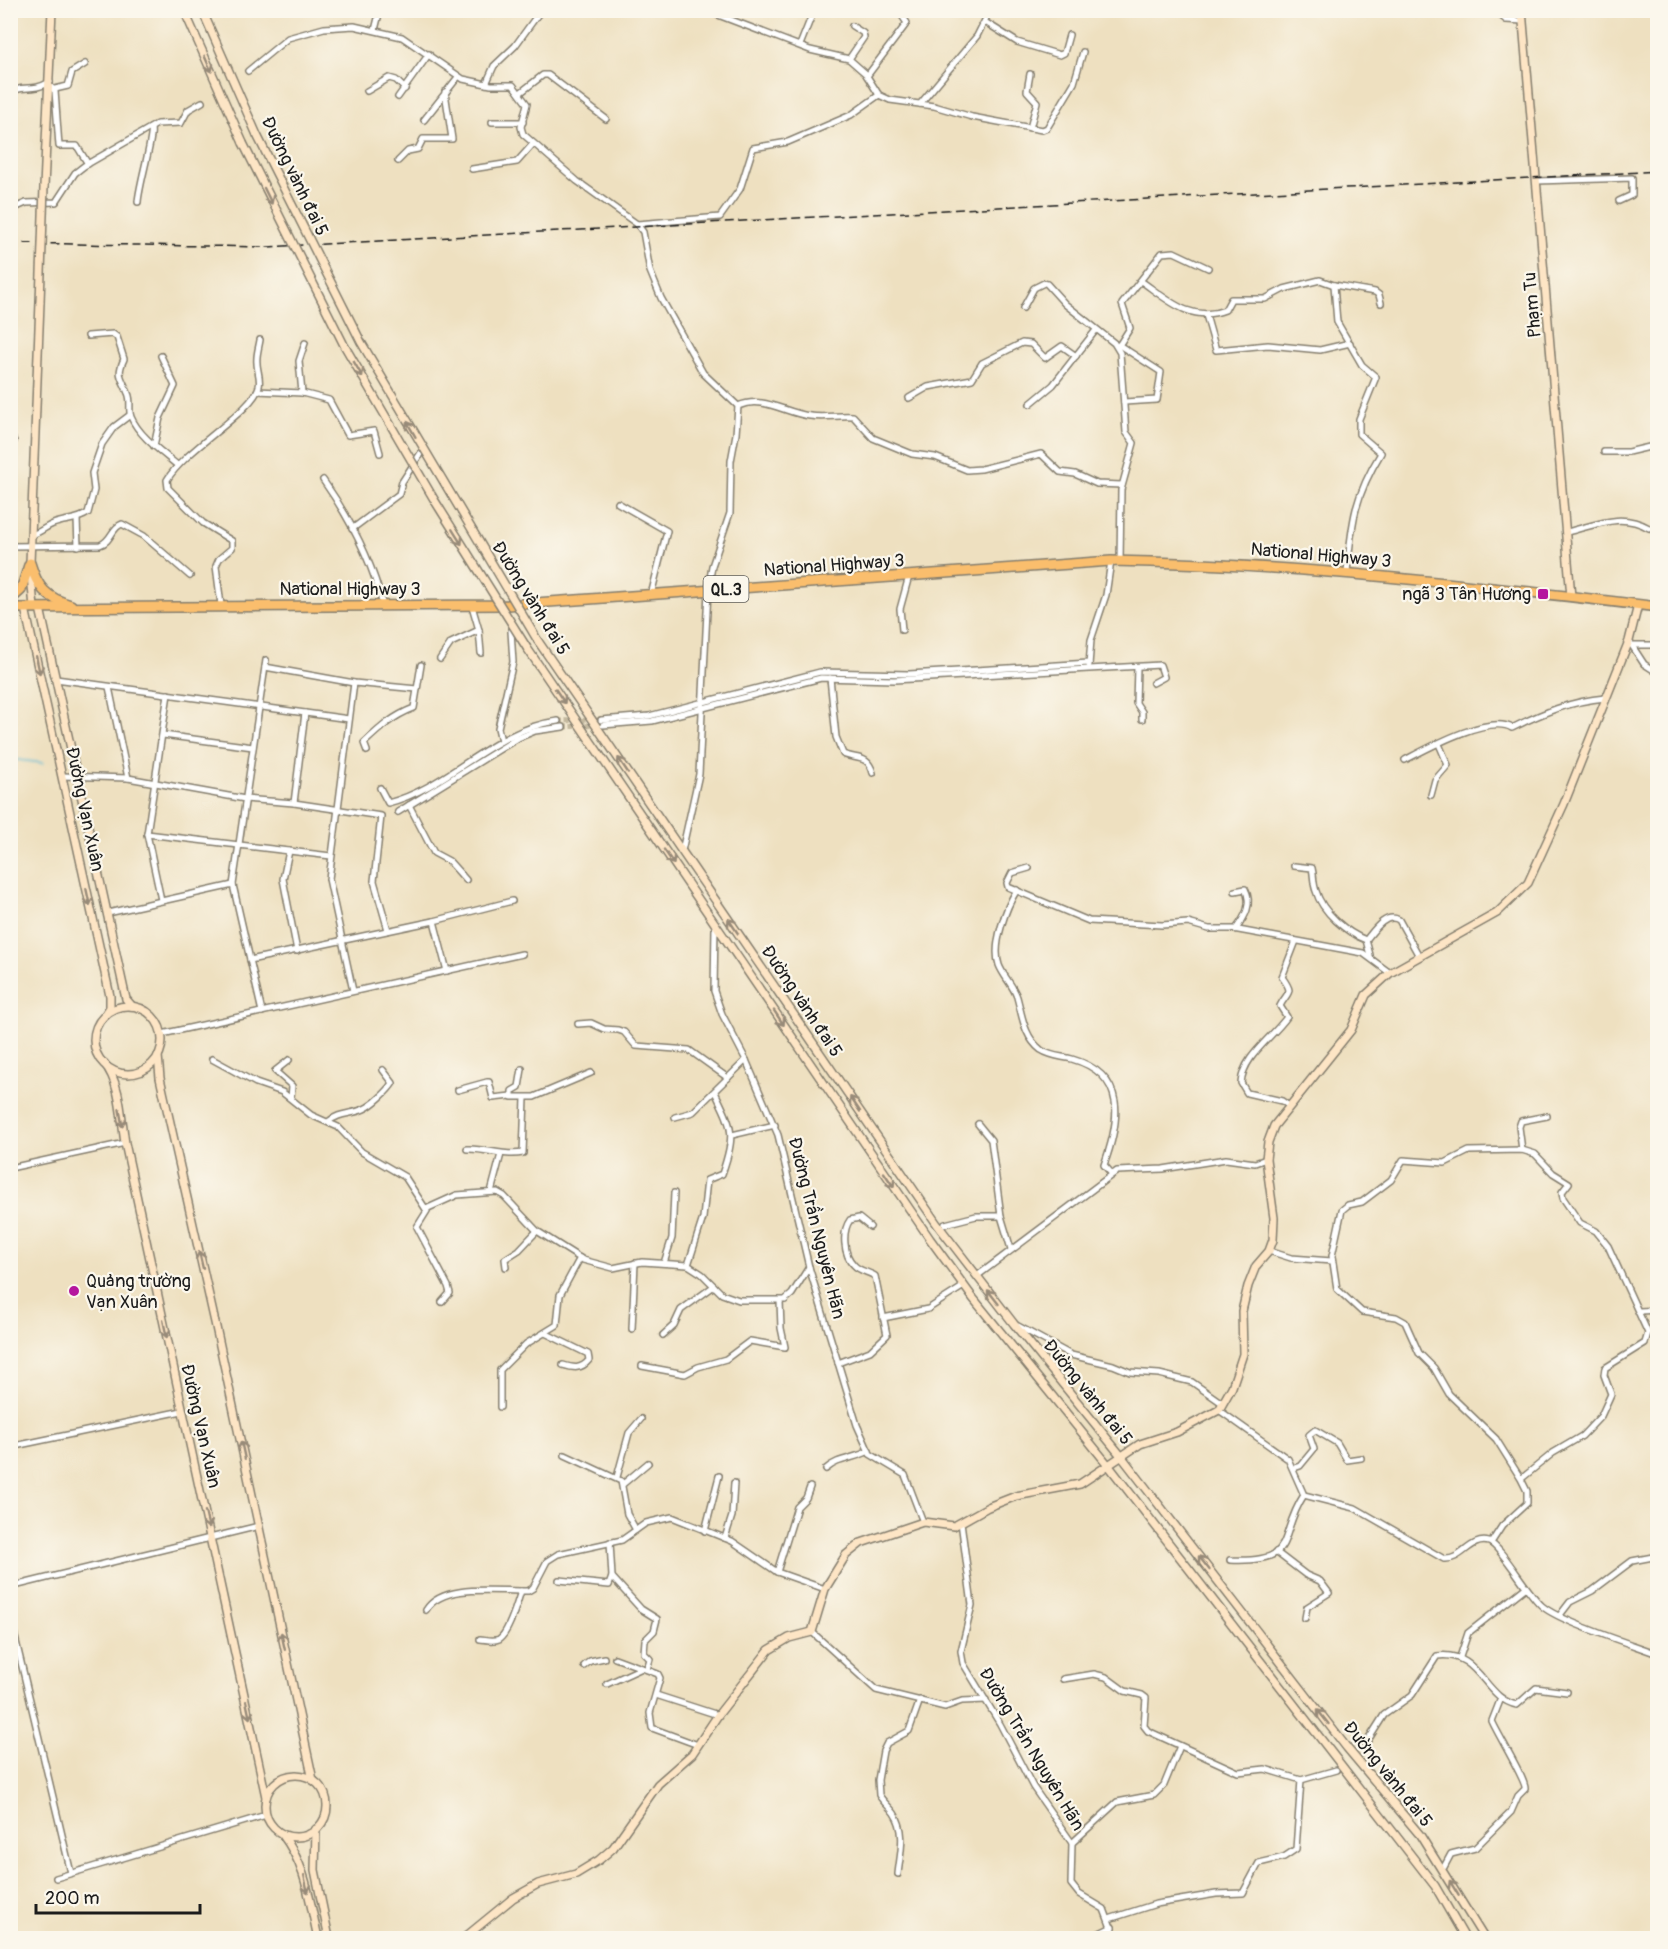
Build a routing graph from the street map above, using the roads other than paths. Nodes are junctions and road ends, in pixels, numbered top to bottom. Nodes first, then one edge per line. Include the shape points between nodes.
1 (52, 10) edge
2 (184, 10) edge
3 (202, 10) edge
4 (380, 10) edge
5 (541, 10) edge
6 (705, 10) edge
7 (814, 10) edge
8 (898, 10) edge
9 (990, 10) edge
10 (1494, 10) edge
11 (1522, 10) edge
12 (1523, 21) junction
13 (985, 22) junction
14 (852, 26) dead end
15 (375, 30) junction
16 (1069, 35) dead end
17 (800, 45) junction
18 (1083, 52) dead end
19 (429, 54) junction
20 (849, 59) junction
21 (85, 64) dead end
22 (248, 71) dead end
23 (1030, 75) dead end
24 (867, 76) junction
25 (458, 77) junction
26 (486, 84) junction
27 (52, 86) junction
28 (405, 89) junction
29 (367, 91) dead end
30 (445, 92) junction
31 (520, 93) junction
32 (879, 95) junction
33 (398, 97) dead end
34 (202, 102) dead end
35 (920, 104) junction
36 (10, 107) edge
37 (606, 119) dead end
38 (424, 120) dead end
39 (523, 122) junction
40 (492, 123) dead end
41 (151, 128) junction
42 (1030, 128) junction
43 (533, 144) junction
44 (398, 160) dead end
45 (88, 164) junction
46 (472, 169) dead end
47 (1537, 181) junction
48 (1619, 201) dead end
49 (138, 202) dead end
50 (10, 210) edge
51 (637, 224) junction
52 (1208, 268) dead end
53 (1141, 281) junction
54 (1334, 285) junction
55 (1381, 303) dead end
56 (1023, 308) dead end
57 (1206, 315) junction
58 (1096, 330) junction
59 (88, 336) dead end
60 (260, 340) dead end
61 (305, 343) dead end
62 (1350, 343) junction
63 (1119, 346) junction
64 (160, 356) dead end
65 (1076, 357) junction
66 (257, 391) junction
67 (302, 393) junction
68 (909, 398) dead end
69 (1124, 402) junction
70 (1030, 404) dead end
71 (738, 405) junction
72 (130, 415) junction
73 (10, 435) edge
74 (426, 445) dead end
75 (1658, 445) edge
76 (154, 446) junction
77 (10, 448) edge
78 (1604, 452) dead end
79 (380, 453) dead end
80 (177, 465) junction
81 (322, 480) dead end
82 (1122, 485) junction
83 (618, 503) dead end
84 (77, 519) junction
85 (1649, 528) dead end
86 (352, 529) junction
87 (1567, 532) junction
88 (31, 535) junction
89 (10, 546) edge
90 (78, 546) junction
91 (30, 547) junction
92 (1115, 561) junction
93 (30, 563) junction
94 (1347, 572) junction
95 (190, 576) dead end
96 (909, 576) junction
97 (708, 591) junction
98 (651, 595) junction
99 (1571, 597) junction
100 (10, 600) edge
101 (1638, 604) junction
102 (221, 605) junction
103 (383, 606) junction
104 (472, 606) junction
105 (1658, 607) edge
106 (10, 608) edge
107 (33, 608) junction
108 (79, 608) junction
109 (478, 630) junction
110 (902, 630) dead end
111 (511, 631) dead end
112 (1631, 643) junction
113 (1658, 645) edge
114 (481, 653) dead end
115 (440, 659) dead end
116 (266, 660) dead end
117 (421, 664) dead end
118 (1089, 666) junction
119 (265, 667) junction
120 (1137, 667) junction
121 (989, 673) junction
122 (1658, 673) edge
123 (830, 678) junction
124 (56, 679) junction
125 (354, 683) junction
126 (1153, 683) dead end
127 (110, 687) junction
128 (417, 689) junction
129 (168, 694) junction
130 (1605, 698) junction
131 (703, 706) junction
132 (259, 707) junction
133 (305, 713) junction
134 (350, 719) junction
135 (1142, 719) dead end
136 (558, 721) tunnel mouth
137 (602, 722) tunnel mouth
138 (563, 727) tunnel mouth
139 (163, 735) junction
140 (501, 741) junction
141 (1439, 744) junction
142 (252, 747) junction
143 (367, 751) dead end
144 (1405, 760) dead end
145 (873, 773) dead end
146 (77, 775) junction
147 (62, 776) junction
148 (128, 778) junction
149 (156, 784) junction
150 (380, 788) dead end
151 (1431, 795) dead end
152 (245, 799) junction
153 (294, 803) junction
154 (409, 805) junction
155 (338, 810) junction
156 (398, 812) dead end
157 (147, 834) junction
158 (240, 844) junction
159 (289, 851) junction
160 (682, 851) junction
161 (331, 856) junction
162 (1294, 866) dead end
163 (1029, 868) dead end
164 (466, 880) dead end
165 (233, 885) junction
166 (1017, 890) junction
167 (1234, 891) dead end
168 (161, 900) junction
169 (512, 901) dead end
170 (108, 913) junction
171 (434, 921) junction
172 (715, 925) junction
173 (1236, 929) junction
174 (388, 930) junction
175 (1366, 940) junction
176 (341, 941) junction
177 (1296, 941) junction
178 (297, 951) junction
179 (522, 954) dead end
180 (1370, 955) junction
181 (1419, 956) junction
182 (250, 960) junction
183 (447, 970) junction
184 (1390, 973) junction
185 (353, 992) junction
186 (132, 1006) junction
187 (262, 1012) junction
188 (105, 1015) junction
189 (578, 1024) dead end
190 (162, 1034) junction
191 (158, 1056) junction
192 (212, 1059) dead end
193 (289, 1060) dead end
194 (746, 1060) junction
195 (104, 1063) junction
196 (522, 1069) dead end
197 (383, 1070) dead end
198 (591, 1073) dead end
199 (728, 1078) junction
200 (458, 1090) dead end
201 (715, 1092) junction
202 (511, 1096) junction
203 (291, 1098) junction
204 (525, 1098) junction
205 (1289, 1106) junction
206 (1547, 1116) dead end
207 (675, 1117) dead end
208 (328, 1122) junction
209 (978, 1124) dead end
210 (775, 1125) junction
211 (732, 1135) junction
212 (125, 1143) junction
213 (467, 1149) dead end
214 (1522, 1150) junction
215 (501, 1154) junction
216 (1266, 1159) junction
217 (10, 1168) edge
218 (1112, 1174) junction
219 (491, 1192) junction
220 (674, 1193) dead end
221 (426, 1209) junction
222 (1001, 1216) junction
223 (945, 1224) dead end
224 (870, 1227) dead end
225 (537, 1231) junction
226 (1011, 1250) junction
227 (1269, 1251) junction
228 (580, 1258) junction
229 (1332, 1261) junction
230 (635, 1263) junction
231 (664, 1263) junction
232 (688, 1265) junction
233 (506, 1267) dead end
234 (809, 1267) junction
235 (977, 1276) junction
236 (714, 1286) junction
237 (964, 1286) junction
238 (780, 1301) junction
239 (442, 1302) dead end
240 (1658, 1310) edge
241 (1640, 1311) junction
242 (883, 1318) junction
243 (1014, 1324) junction
244 (632, 1329) dead end
245 (545, 1333) junction
246 (663, 1335) dead end
247 (838, 1363) junction
248 (562, 1365) dead end
249 (642, 1366) dead end
250 (1221, 1406) junction
251 (500, 1407) dead end
252 (182, 1411) junction
253 (641, 1419) dead end
254 (10, 1447) edge
255 (869, 1451) junction
256 (565, 1455) dead end
257 (1122, 1456) junction
258 (1361, 1458) dead end
259 (648, 1463) dead end
260 (1109, 1466) junction
261 (1294, 1468) junction
262 (826, 1469) dead end
263 (719, 1476) dead end
264 (617, 1477) junction
265 (1521, 1479) junction
266 (734, 1483) dead end
267 (623, 1484) junction
268 (810, 1486) dead end
269 (1304, 1495) junction
270 (923, 1522) junction
271 (961, 1522) junction
272 (259, 1526) junction
273 (636, 1530) junction
274 (705, 1531) junction
275 (725, 1538) junction
276 (211, 1539) junction
277 (610, 1542) junction
278 (1491, 1543) junction
279 (1276, 1552) junction
280 (1658, 1557) edge
281 (1230, 1560) dead end
282 (777, 1572) junction
283 (612, 1577) junction
284 (559, 1580) dead end
285 (10, 1587) edge
286 (1525, 1588) junction
287 (825, 1589) junction
288 (520, 1591) junction
289 (426, 1610) dead end
290 (1560, 1615) junction
291 (10, 1616) edge
292 (1305, 1618) dead end
293 (812, 1632) junction
294 (480, 1639) dead end
295 (1658, 1654) edge
296 (1460, 1657) junction
297 (603, 1658) dead end
298 (615, 1658) dead end
299 (584, 1666) dead end
300 (645, 1669) junction
301 (1063, 1679) dead end
302 (607, 1684) dead end
303 (1567, 1692) dead end
304 (656, 1695) junction
305 (1502, 1698) junction
306 (920, 1700) junction
307 (986, 1700) junction
308 (718, 1715) junction
309 (698, 1745) junction
310 (1365, 1745) dead end
311 (1180, 1746) junction
312 (1336, 1770) dead end
313 (313, 1780) junction
314 (1301, 1780) junction
315 (266, 1797) junction
316 (266, 1815) junction
317 (316, 1829) junction
318 (282, 1834) junction
319 (1072, 1843) junction
320 (1444, 1867) dead end
321 (71, 1873) junction
322 (898, 1874) dead end
323 (56, 1878) dead end
324 (1109, 1919) junction
325 (1112, 1927) junction
326 (318, 1938) edge
327 (329, 1938) edge
328 (464, 1938) edge
329 (1089, 1938) edge
330 (1115, 1938) edge
331 (1465, 1938) edge
332 (1484, 1938) edge

1 - 27 street, Đường Vạn Xuân
2 -> 172 street, Đường vành đai 5, bridge via 243,143 344,345 527,648
160 -> 3 street, Đường vành đai 5, bridge via 538,641 361,342 258,135
4 - 15 street
5 - 26 street via 515,46 494,66
6 - 17 street
7 - 17 street
8 - 24 street via 907,23
9 - 13 street
10 - 12 street via 1506,20
11 - 12 street, Phạm Tu
12 - 47 street, Phạm Tu
13 - 16 street via 1017,42 1060,56
13 - 35 street
14 - 20 street via 864,37
15 - 19 street via 402,37
15 - 22 street via 339,26 288,38
17 - 20 street
18 - 42 street via 1074,83 1047,128
19 - 25 street
19 - 28 street
20 - 24 street
21 - 27 street via 72,72 68,86
23 - 42 street via 1027,91 1037,102
24 - 32 street
25 - 26 street
25 - 30 street
26 - 31 street via 513,85
27 - 36 street via 15,90
27 - 45 street via 59,146 77,147
27 - 88 street, Đường Vạn Xuân, bridge via 44,187
28 - 29 street via 389,78
28 - 33 street
30 - 38 street
30 - 44 street via 452,139 423,139 418,149
31 - 37 street via 548,75
31 - 39 street via 527,104
32 - 35 street via 901,103
32 - 51 street via 850,115 788,142 753,148 740,189 720,217
34 - 41 street via 188,110 181,123 160,123
35 - 42 street
39 - 40 street
39 - 43 street via 521,131
41 - 45 street
41 - 49 street via 153,136
43 - 46 street via 517,162
43 - 51 street
45 - 50 street via 75,173 56,202 26,203
47 - 48 street via 1632,178 1632,195
47 - 87 street, Phạm Tu
51 - 71 street via 643,232 650,271 661,298 703,373
52 - 53 street via 1174,252 1162,253
53 - 57 street via 1186,312
53 - 63 street via 1122,304 1130,325
54 - 55 street via 1375,292
54 - 57 street via 1315,280 1265,298 1231,299 1225,310
54 - 62 street via 1337,322
56 - 58 street via 1034,288 1046,284
57 - 62 street via 1216,350 1268,345 1320,350
58 - 63 street
58 - 65 street
59 - 72 street via 117,336 124,359 119,374 129,394
60 - 66 street
61 - 67 street via 300,361
62 - 94 street via 1362,365 1376,377 1359,419 1359,434 1381,453 1369,470 1354,508
63 - 69 street
63 - 69 street via 1161,370 1157,400
64 - 76 street via 175,386 160,418
65 - 68 street via 1062,346 1046,358 1031,344 1022,343 982,363 972,379 928,387
65 - 70 street via 1053,386
66 - 67 street
66 - 80 street via 242,411
67 - 79 street via 332,402 348,435 374,431
69 - 82 street via 1126,432 1134,442
71 - 82 street via 758,400 809,416 853,416 873,438 967,470 1041,454 1060,472 1097,484
71 - 97 street via 730,461 730,513
72 - 76 street
72 - 84 street via 107,435 92,473 90,508
73 - 77 street via 14,441
74 - 86 street via 402,482 399,494
75 - 78 street via 1628,452
76 - 80 street
80 - 102 street via 167,480 168,488 203,523 233,545 216,566
81 - 86 street
82 - 92 street
83 - 98 street via 667,531
84 - 88 street
84 - 90 street
85 - 87 street via 1634,520 1616,520
86 - 103 street via 378,585
87 - 99 street, Phạm Tu
88 - 91 street, Đường Vạn Xuân
89 - 91 street
90 - 91 street
90 - 95 street via 105,544 119,525 129,525
91 - 93 street, Đường Vạn Xuân
92 - 94 highway, National Highway 3 / QL.3
92 - 96 highway, National Highway 3 / QL.3
92 - 118 street via 1091,640
93 - 100 highway via 21,590
93 - 107 street, Đường Vạn Xuân
93 - 108 highway via 43,592
94 - 99 highway, National Highway 3 / QL.3
96 - 97 highway, National Highway 3 / QL.3
96 - 110 street via 900,609
97 - 98 highway, National Highway 3 / QL.3
97 - 131 street
98 - 104 highway, National Highway 3 / QL.3
99 - 101 highway, National Highway 3 / QL.3
101 - 105 highway, National Highway 3 / QL.3
101 - 112 street
102 - 103 highway, National Highway 3 / QL.3
102 - 108 highway, National Highway 3 / QL.3
103 - 104 highway, National Highway 3 / QL.3
104 - 109 street
106 - 107 highway, National Highway 3 / QL.3
107 - 108 highway, National Highway 3 / QL.3
107 - 124 street, Đường Vạn Xuân
107 -> 147 street, Đường Vạn Xuân
109 - 114 street
109 - 115 street via 451,643
111 - 140 street via 513,662 498,728
112 - 113 street
112 - 122 street via 1644,664
112 - 130 street
116 - 119 street
117 - 128 street
118 - 120 street
118 - 121 street
119 - 125 street
119 - 132 street
120 - 126 street via 1163,667 1163,680
120 - 135 street via 1136,703 1143,712
121 - 123 street via 894,680
121 - 131 street via 820,672
123 - 131 street
123 - 145 street via 836,737 843,754 862,757
124 - 127 street
124 - 146 street, Đường Vạn Xuân
125 - 128 street
125 - 134 street
127 - 129 street
127 - 148 street
128 - 143 street via 414,708 391,718 364,743
129 - 132 street
129 - 139 street
130 - 141 street via 1575,702 1534,715 1512,728 1503,723 1473,729
130 - 181 street via 1528,883 1497,913
131 - 137 street
131 - 160 street via 698,782
132 - 133 street
132 - 142 street
133 - 134 street
133 - 153 street
134 - 155 street
136 - 140 street via 530,726
138 - 154 street via 518,738
139 - 142 street
139 - 149 street
140 - 150 street via 409,797 388,803
141 - 144 street
141 - 151 street via 1448,765 1435,780
142 - 152 street
146 - 147 street
146 - 148 street
146 - 170 street, Đường Vạn Xuân
147 -> 188 street, Đường Vạn Xuân via 110,996
148 - 149 street
149 - 152 street
149 - 157 street
152 - 153 street
152 - 158 street
153 - 155 street
154 - 156 street
154 - 164 street via 434,853
155 - 161 street
155 - 174 street via 381,816 374,881
157 - 158 street
157 - 168 street
158 - 159 street
158 - 165 street
159 - 161 street
159 - 178 street via 284,879
235 -> 160 street, Đường vành đai 5
161 - 176 street via 329,879
162 - 175 street via 1312,868 1321,902 1351,934
163 - 166 street via 1016,870 1008,878 1008,887
165 - 168 street
165 - 182 street
166 - 173 street via 1089,921 1188,923 1209,929
166 - 218 street via 1004,913 998,962 1016,994 1026,1031 1039,1048 1057,1058 1072,1059 1106,1080 1117,1120 1104,1165
167 - 173 street via 1245,889 1248,901 1246,915
168 - 170 street
169 - 171 street
170 - 186 street, Đường Vạn Xuân via 126,999
171 - 174 street
171 - 183 street
172 - 194 street, Đường Trần Nguyên Hãn via 714,991
172 -> 237 street, Đường vành đai 5
173 - 177 street
174 - 176 street
175 - 180 street
175 - 181 street via 1376,927 1395,917
176 - 178 street
176 - 185 street
177 - 180 street
177 - 205 street via 1282,977 1290,988 1280,1006 1287,1017 1252,1057 1241,1083 1247,1093
178 - 182 street
179 - 183 street
180 - 184 street
181 - 184 street
182 - 187 street
183 - 185 street
184 - 205 street via 1366,995 1351,1030
185 - 187 street
186 - 188 street
186 - 190 street via 152,1015
187 - 190 street
188 - 195 street via 95,1034 98,1054
189 - 199 street via 618,1029 636,1046 689,1050
190 - 191 street
191 - 195 street via 143,1070 133,1073 122,1073
272 -> 191 street, Đường Vạn Xuân via 159,1078
192 - 203 street
193 - 203 street via 275,1071 292,1086
194 - 199 street
194 - 210 street, Đường Trần Nguyên Hãn
195 -> 212 street, Đường Vạn Xuân via 115,1084
196 - 202 street via 519,1087
197 - 208 street via 392,1085 364,1108 340,1114
198 - 204 street via 547,1093
199 - 201 street
200 - 202 street via 489,1082 493,1098
201 - 207 street via 693,1112
201 - 211 street
202 - 204 street
203 - 208 street via 311,1115
204 - 215 street via 523,1153
205 - 216 street via 1270,1134
206 - 214 street via 1521,1121
208 - 221 street via 342,1130 362,1152 405,1178
209 - 222 street via 991,1140
210 - 211 street
210 - 234 street, Đường Trần Nguyên Hãn
211 - 232 street via 722,1174 705,1184 703,1218
212 - 217 street
212 -> 252 street, Đường Vạn Xuân
213 - 215 street
214 - 229 street via 1469,1151 1445,1163 1403,1160 1391,1180 1362,1202 1342,1210
214 - 241 street via 1536,1154 1553,1173 1567,1180 1569,1185 1562,1192 1563,1198 1580,1223 1606,1242
215 - 219 street
216 - 218 street via 1255,1163 1226,1159 1163,1169 1123,1169
216 - 227 street via 1274,1218
218 - 226 street
219 - 221 street via 456,1195
219 - 225 street via 504,1196
220 - 231 street via 672,1238
221 - 239 street via 417,1227 448,1286 450,1293
222 - 223 street via 976,1216
222 - 226 street
224 - 242 street via 859,1218 850,1220 845,1230 846,1248 854,1265 875,1276
225 - 228 street
225 - 233 street via 505,1259
226 - 235 street
227 - 229 street
227 - 250 street via 1256,1266 1248,1286 1242,1311 1243,1354
228 - 230 street via 613,1268
228 - 245 street via 560,1295 557,1324
229 - 265 street via 1337,1289 1358,1310 1405,1322 1419,1353 1434,1368 1447,1391 1491,1433
230 - 231 street
230 - 244 street
231 - 232 street
232 - 236 street
234 - 238 street via 792,1294
234 - 247 street, Đường Trần Nguyên Hãn
243 -> 235 street, Đường vành đai 5
236 - 238 street via 722,1294 739,1300
236 - 246 street via 681,1310 674,1325
237 - 242 street via 928,1309
237 - 260 street, Đường vành đai 5
238 - 249 street via 785,1347 750,1341 726,1359 698,1366 687,1374
240 - 241 street
241 - 265 street via 1648,1339 1605,1368 1611,1394 1601,1416 1578,1439
242 - 247 street via 885,1339 870,1352
243 - 250 street via 1071,1355 1130,1372 1159,1374 1192,1383
243 - 257 street, Đường vành đai 5
245 - 248 street via 588,1354 589,1360 578,1368
245 - 251 street via 526,1344 500,1370
247 - 255 street, Đường Trần Nguyên Hãn
250 - 257 street via 1177,1432 1140,1444
250 - 261 street via 1280,1452
252 - 254 street
252 -> 276 street, Đường Vạn Xuân
253 - 264 street via 629,1433
255 - 262 street via 836,1461
255 - 270 street, Đường Trần Nguyên Hãn via 905,1475
256 - 264 street
257 - 260 street
332 -> 257 street, Đường vành đai 5 via 1420,1835 1347,1748
258 - 261 street via 1347,1460 1337,1443 1315,1430 1309,1435 1314,1449
259 - 267 street
260 - 271 street via 1080,1484 1016,1496
260 - 331 street, Đường vành đai 5 via 1435,1886
261 - 269 street
263 - 274 street
264 - 267 street
265 - 278 street via 1527,1503 1502,1526
266 - 275 street via 732,1516
267 - 273 street via 627,1514
268 - 282 street via 797,1507
269 - 278 street via 1355,1508 1444,1559 1455,1558 1477,1542
269 - 279 street via 1287,1539
270 - 271 street via 954,1526
270 - 287 street via 861,1544 846,1555
271 - 307 street, Đường Trần Nguyên Hãn via 972,1605 961,1657
272 - 276 street
313 -> 272 street, Đường Vạn Xuân
273 - 274 street via 646,1523 672,1517
273 - 277 street via 622,1540
274 - 275 street
275 - 282 street
276 - 285 street
276 -> 315 street, Đường Vạn Xuân
277 - 283 street
277 - 288 street via 558,1554 548,1561 533,1588
278 - 286 street via 1502,1552
279 - 281 street via 1260,1560
279 - 292 street via 1320,1581 1329,1593 1307,1607
280 - 290 street via 1632,1561 1570,1602
282 - 287 street
283 - 284 street via 605,1586
283 - 300 street via 641,1609 657,1618 654,1631 645,1640 644,1653 650,1659
286 - 290 street via 1543,1607
286 - 296 street via 1468,1633
287 - 293 street
288 - 289 street via 483,1588 443,1596 434,1599
288 - 294 street via 502,1636
290 - 295 street
291 - 321 street
293 - 306 street via 876,1690
293 - 308 street via 789,1638 769,1650
296 - 305 street
296 - 310 street via 1434,1658 1412,1695 1384,1715
297 - 299 street via 590,1660
298 - 300 street
300 - 302 street
300 - 304 street via 659,1675
301 - 311 street via 1094,1674 1106,1677 1125,1691 1142,1695 1146,1698 1145,1729
303 - 305 street via 1536,1688 1517,1705
304 - 308 street
304 - 309 street via 650,1713 652,1728
305 - 320 street via 1492,1721 1525,1781 1525,1789 1511,1812 1475,1848 1451,1854
306 - 307 street via 948,1708 962,1701
306 - 322 street via 912,1727 888,1743 879,1765 879,1795 894,1813 901,1831 903,1855
307 - 319 street, Đường Trần Nguyên Hãn via 1033,1787
308 - 309 street
309 - 328 street via 658,1784 613,1848 599,1860 576,1874 538,1884 513,1898
311 - 314 street via 1238,1772 1265,1769
311 - 319 street via 1164,1785 1154,1795 1117,1803
312 - 314 street
313 - 315 street via 286,1776 277,1781
313 - 317 street via 326,1804 326,1814
314 - 324 street via 1296,1849 1284,1857 1259,1863 1244,1893 1156,1904
315 - 316 street
316 - 318 street
316 - 321 street
317 - 318 street via 294,1837
317 - 327 street via 315,1870
318 -> 326 street via 297,1853 303,1870
319 - 324 street, Đường Trần Nguyên Hãn via 1071,1884 1079,1894 1101,1905
321 - 323 street
324 - 325 street, Đường Trần Nguyên Hãn
325 - 329 street
325 - 330 street, Đường Trần Nguyên Hãn

